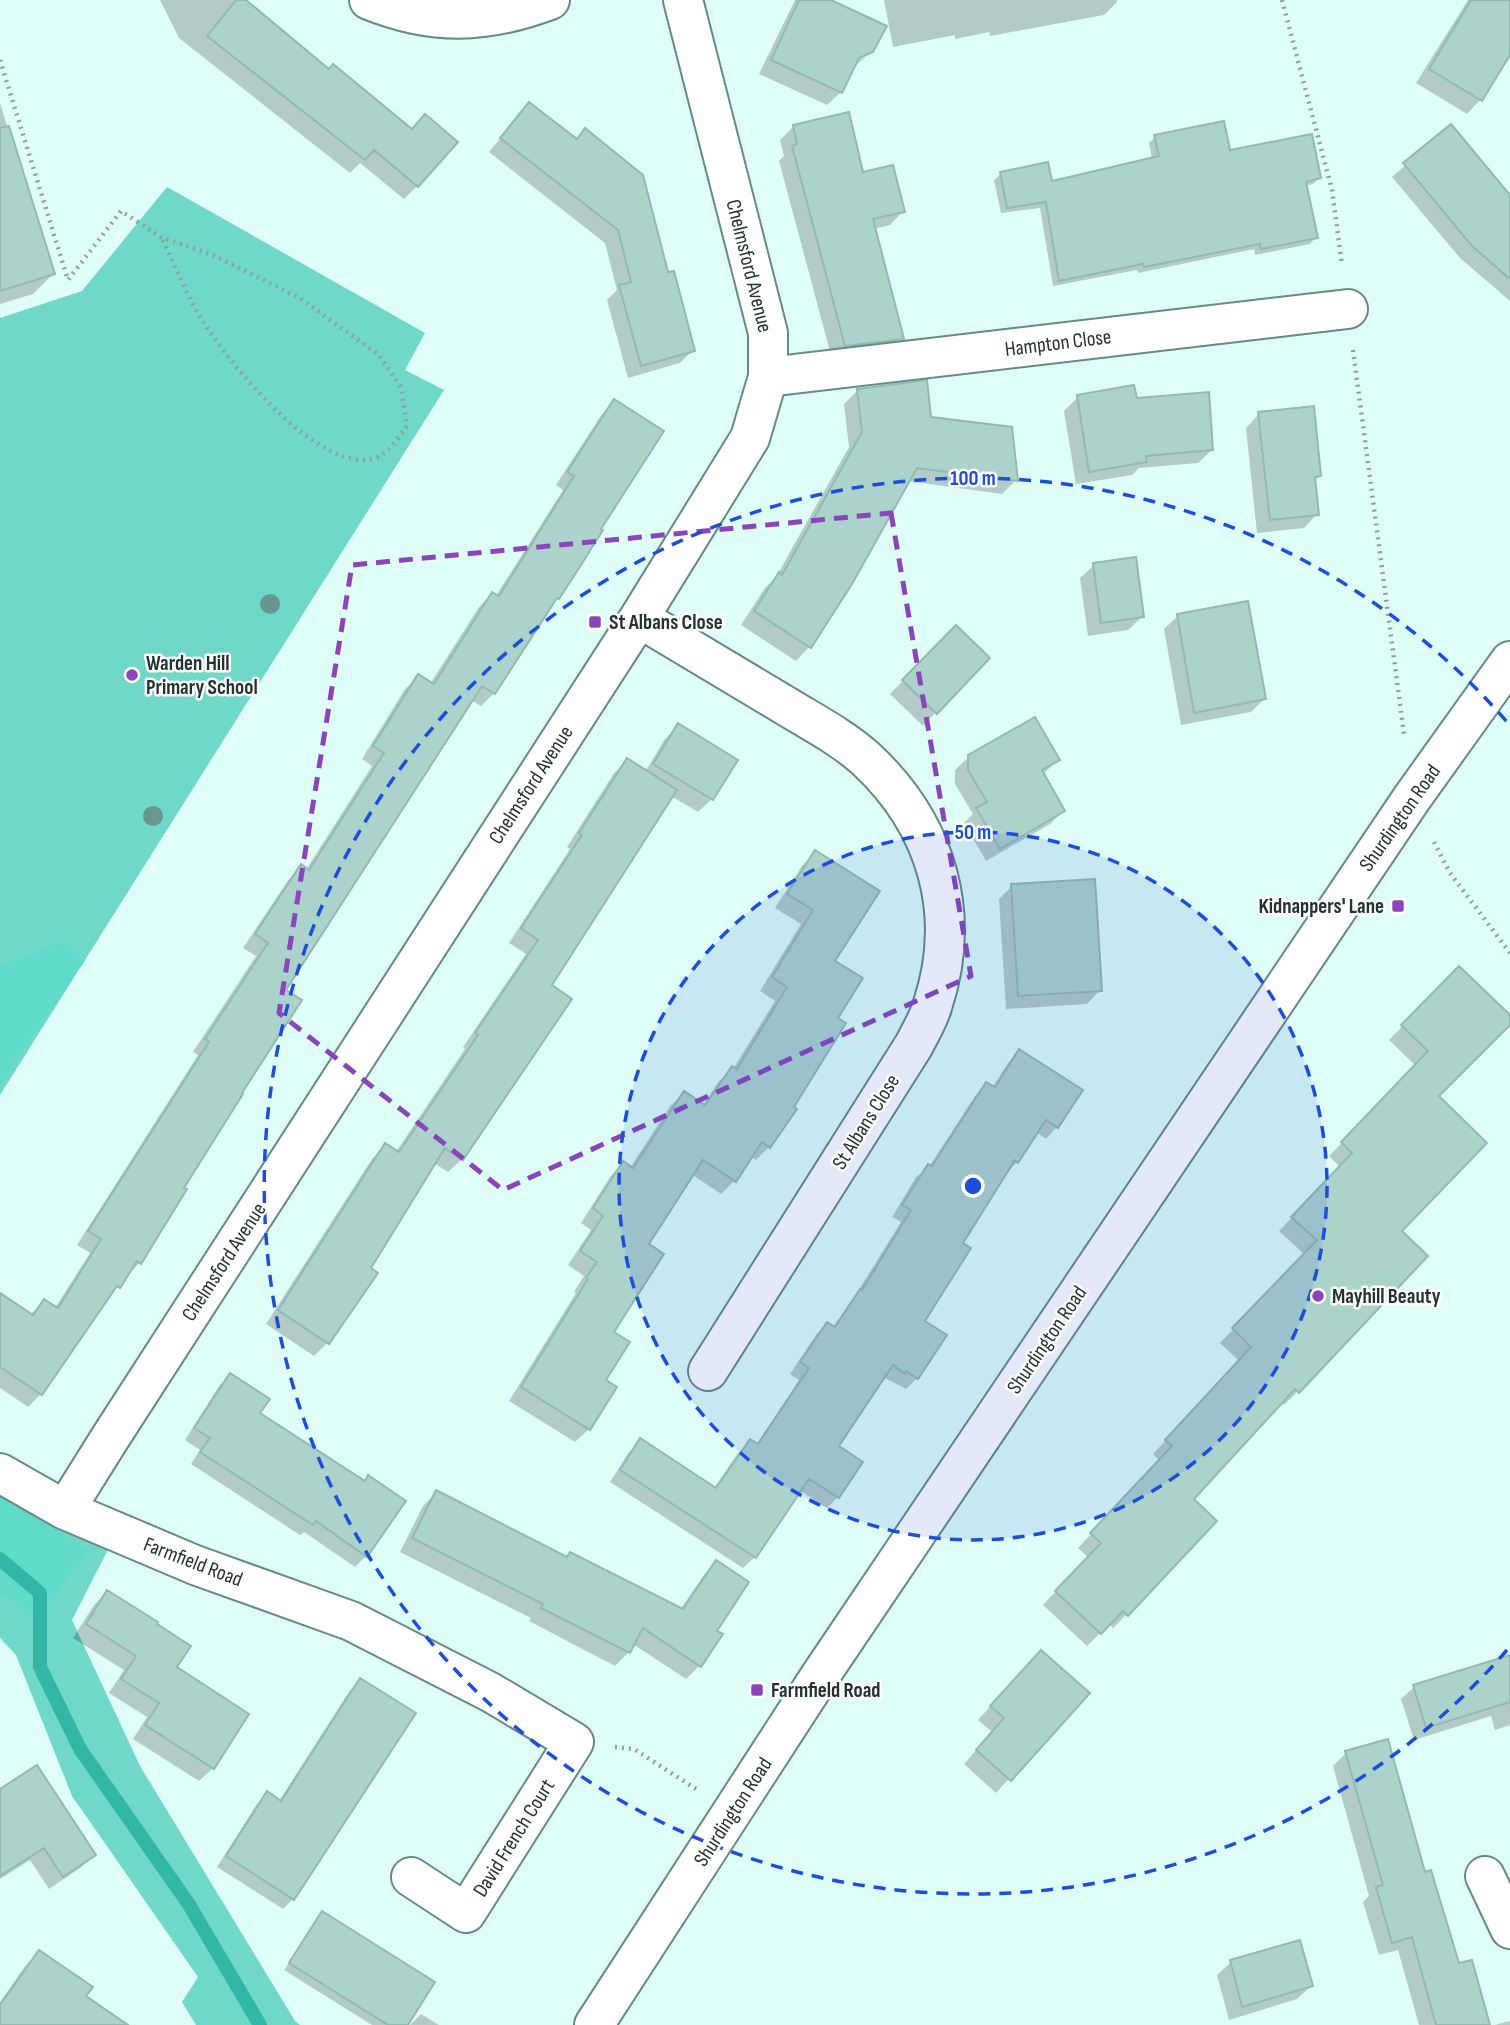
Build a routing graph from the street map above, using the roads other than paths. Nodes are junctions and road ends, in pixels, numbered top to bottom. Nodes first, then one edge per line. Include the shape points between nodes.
1 (369, 0) edge
2 (550, 0) edge
3 (682, 0) edge
4 (1348, 309) road end
5 (768, 377) junction
6 (639, 618) junction
7 (1510, 661) edge
8 (708, 1371) dead end
9 (0, 1473) edge
10 (65, 1510) junction
11 (575, 1742) joint
12 (1485, 1876) dead end
13 (411, 1877) dead end
14 (1510, 1929) edge
15 (594, 2025) edge

1 - 2 street via 429,18 466,20 501,16
3 - 5 street, Chelmsford Avenue via 768,332
4 - 5 street, Hampton Close
5 - 6 street, Chelmsford Avenue via 750,438
6 - 8 street, St Albans Close via 831,734 891,784 914,815 931,850 946,928 932,1008 914,1045
6 - 10 street, Chelmsford Avenue
7 - 15 street, Shurdington Road via 1412,798 828,1665
9 - 10 street, Farmfield Road
10 - 11 street, Farmfield Road via 351,1622 490,1692
11 - 13 street, David French Court via 466,1913
12 - 14 street

